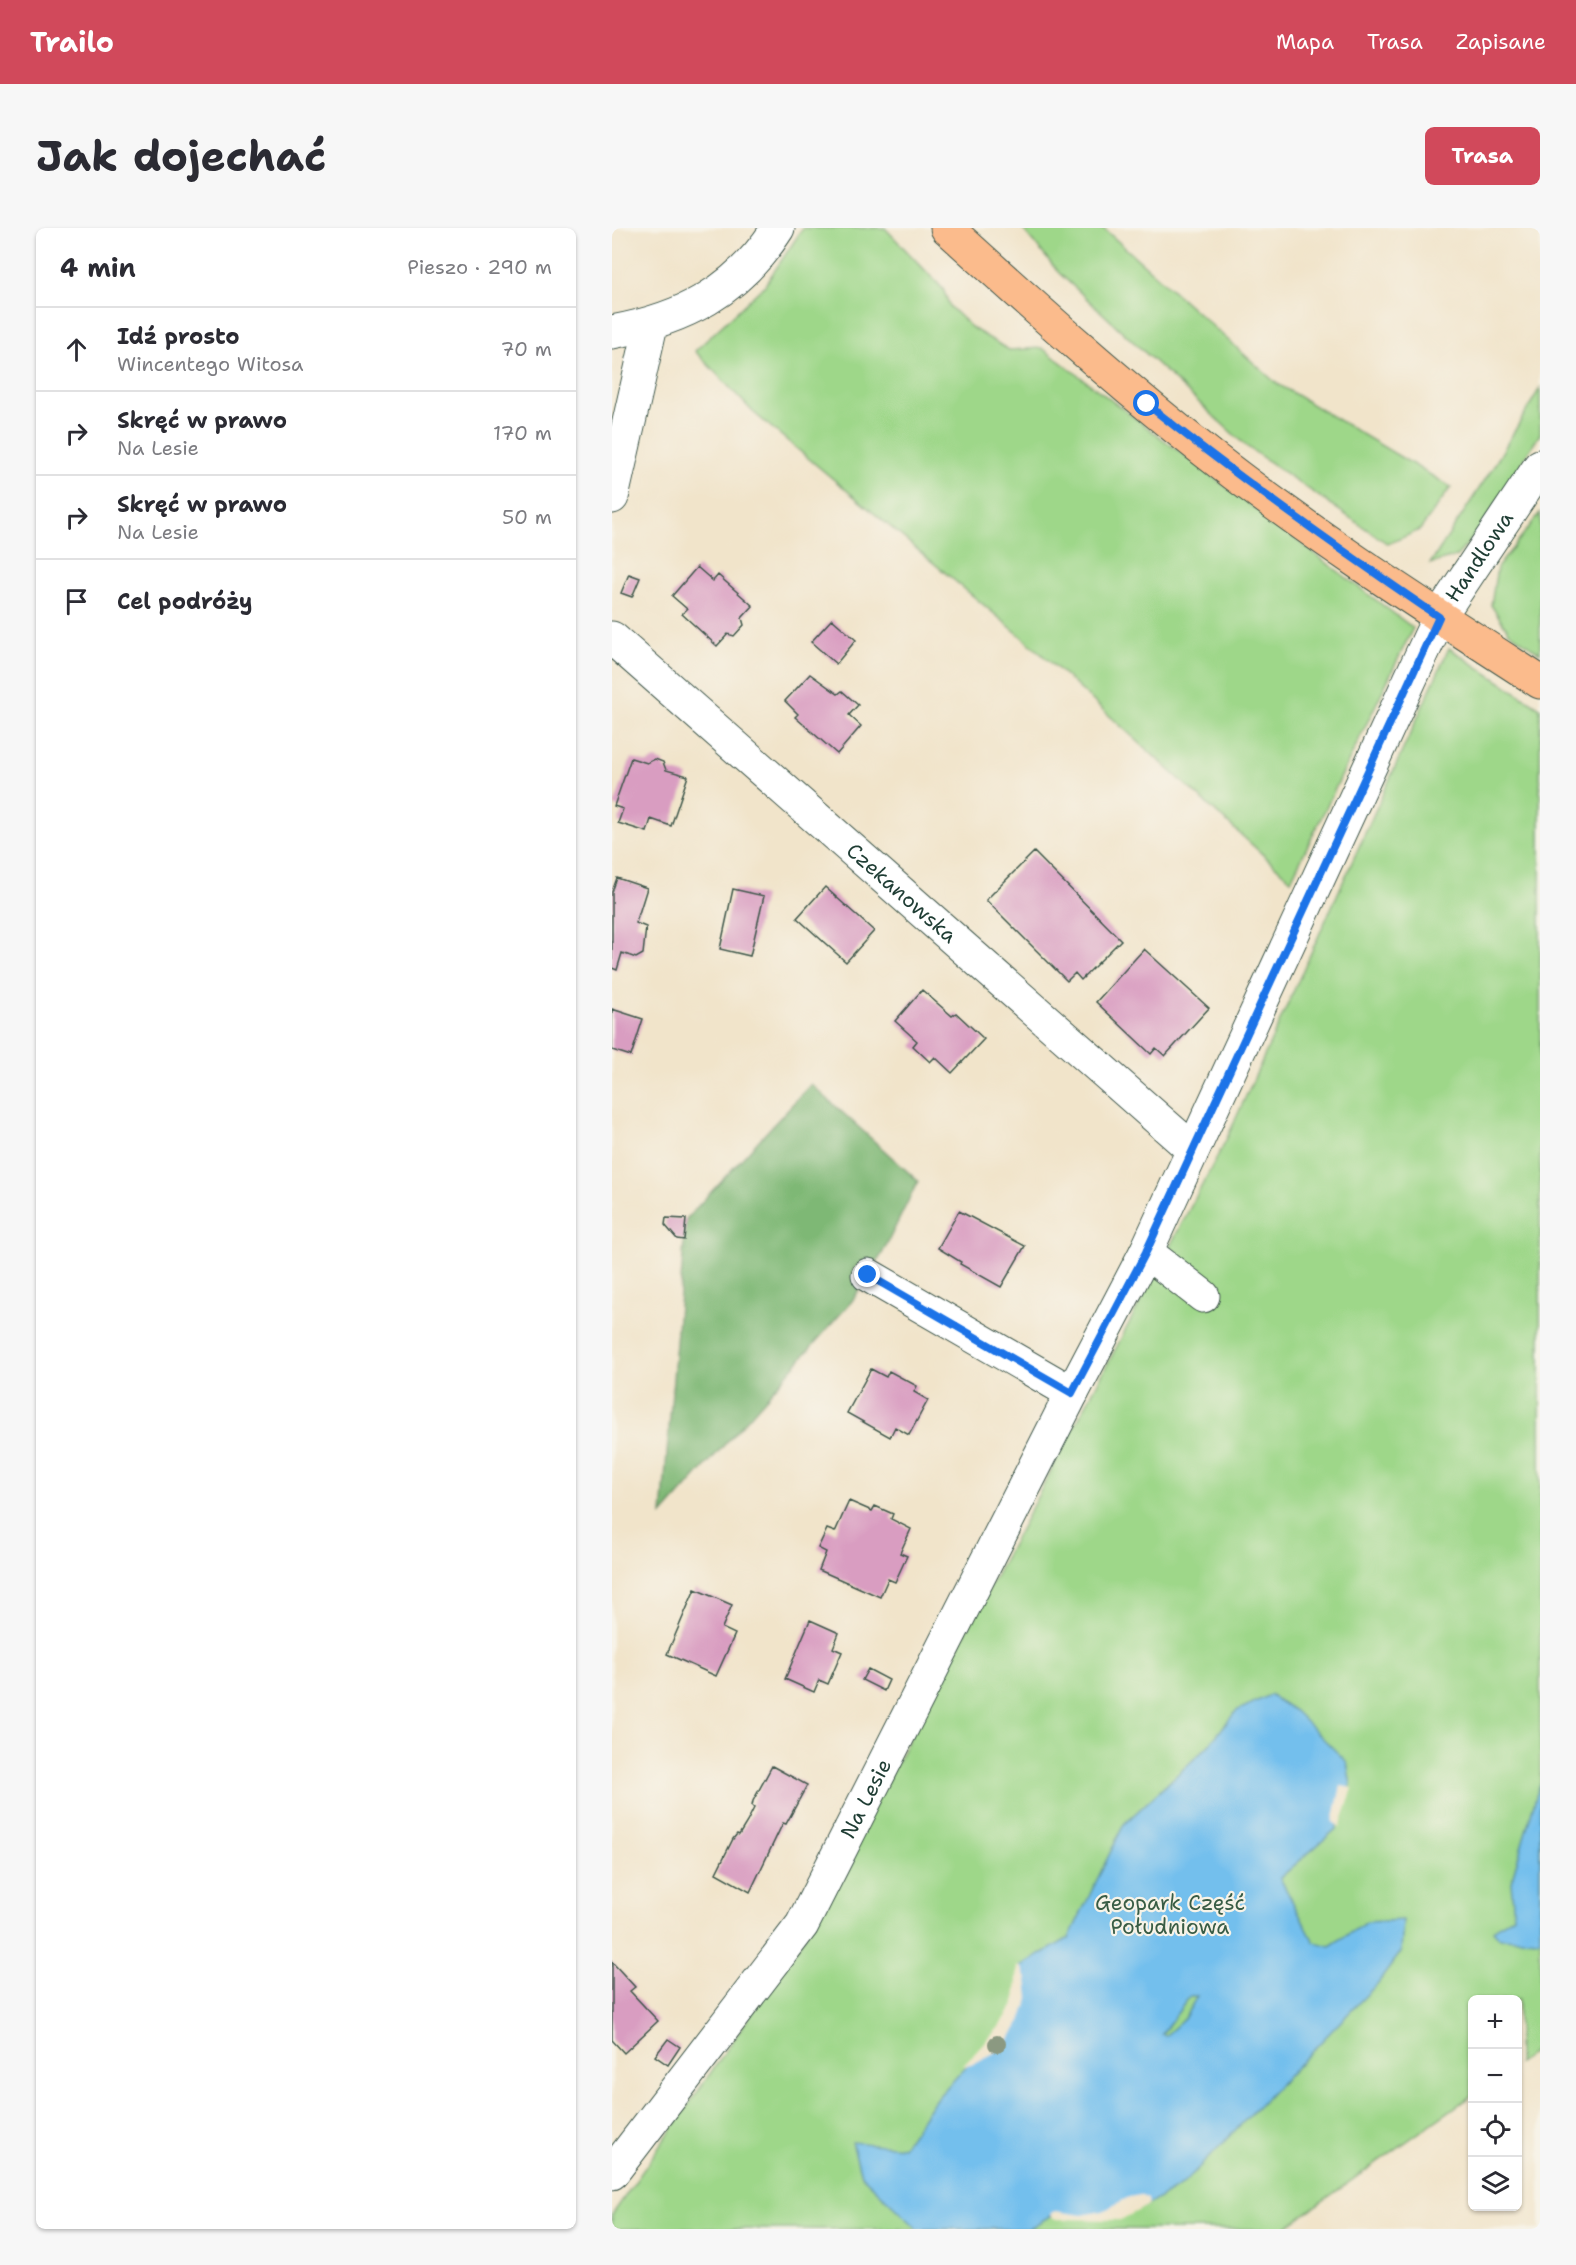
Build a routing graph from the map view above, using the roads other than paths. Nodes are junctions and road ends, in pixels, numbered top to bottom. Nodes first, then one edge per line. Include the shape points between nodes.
1 (778, 228) edge
2 (947, 228) edge
3 (651, 325) junction
4 (612, 332) edge
5 (1540, 466) edge
6 (612, 497) edge
7 (1439, 617) junction
8 (612, 638) edge
9 (1540, 682) edge
10 (1192, 1149) junction
11 (1146, 1252) junction
12 (868, 1275) dead end
13 (1203, 1296) dead end
14 (1072, 1393) junction
15 (617, 2152) edge

1 - 3 street via 752,262 712,296
2 - 7 main road via 1211,456
3 - 4 street
3 - 6 street
5 - 7 street, Handlowa
7 - 9 main road
7 - 10 street, Na Lesie
8 - 10 street, Czekanowska
10 - 11 street, Na Lesie
11 - 13 street
11 - 14 street, Na Lesie
12 - 14 street
14 - 15 street, Na Lesie via 802,1925 657,2117

